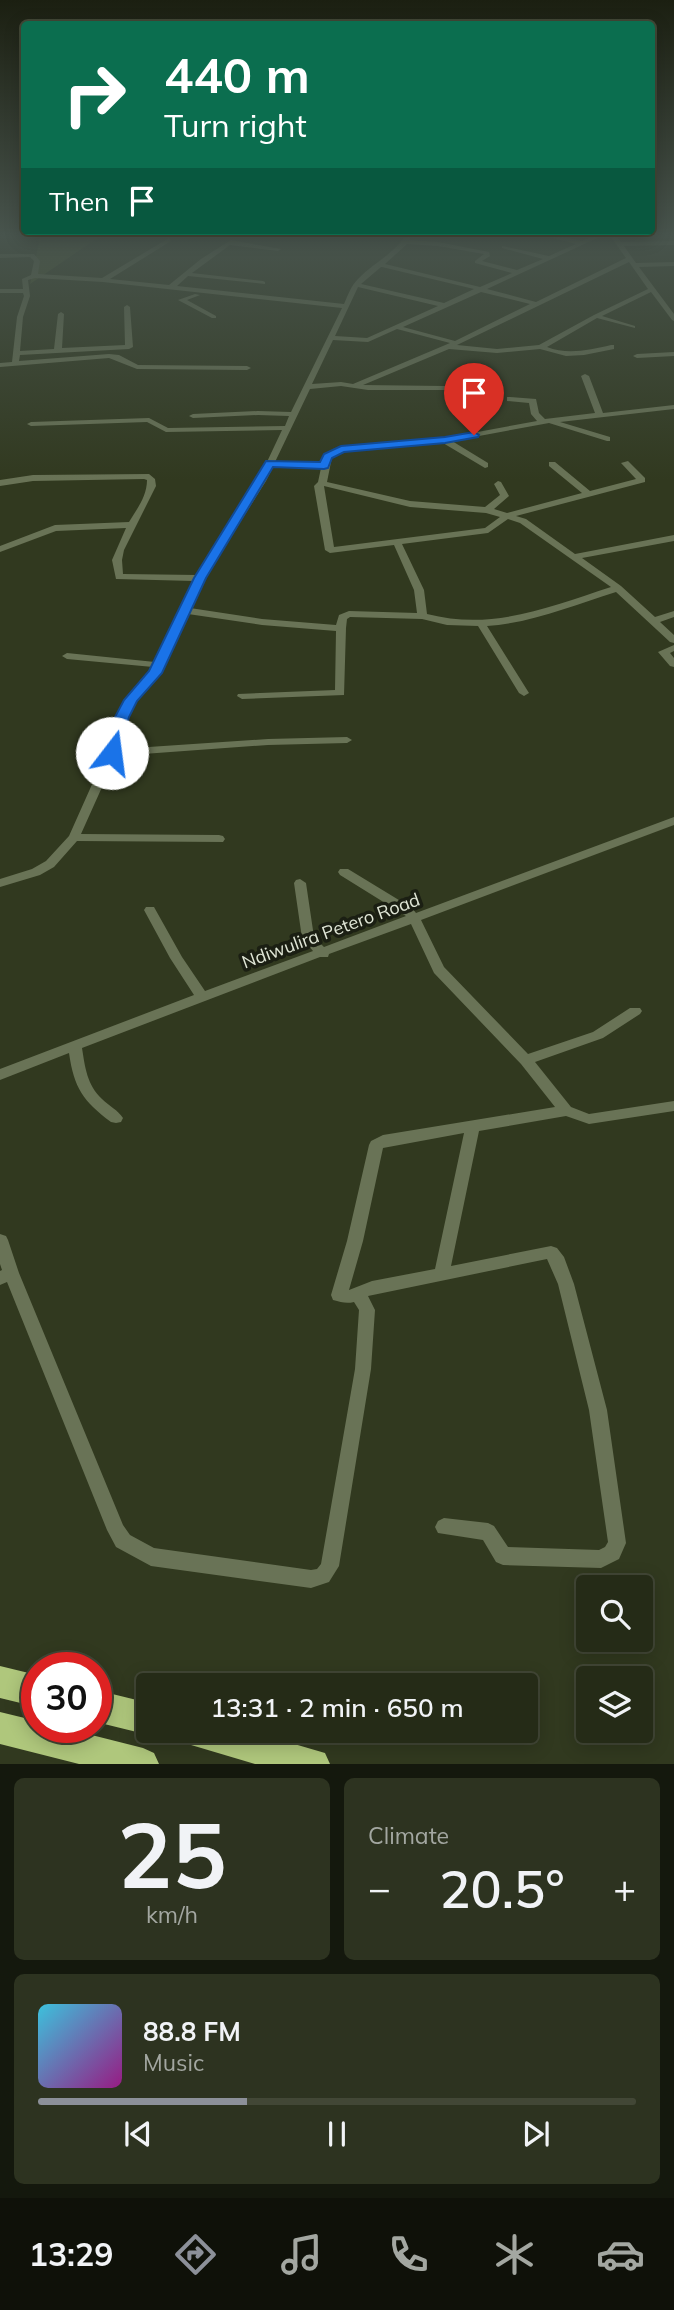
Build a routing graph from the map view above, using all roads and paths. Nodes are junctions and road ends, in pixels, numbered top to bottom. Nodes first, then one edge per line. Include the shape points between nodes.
1 (21, 315) edge
2 (61, 315) edge
3 (127, 315) edge
4 (211, 315) edge
5 (342, 315) edge
6 (421, 315) edge
7 (514, 315) edge
8 (596, 316) joint
9 (214, 317) dead end
10 (396, 327) junction
11 (633, 327) dead end
12 (332, 338) junction
13 (452, 345) junction
14 (541, 347) junction
15 (611, 347) dead end
16 (58, 349) junction
17 (597, 351) junction
18 (16, 353) junction
19 (674, 354) edge
20 (637, 356) dead end
21 (605, 361) dead end
22 (15, 364) junction
23 (0, 365) edge
24 (247, 368) dead end
25 (584, 376) dead end
26 (354, 386) junction
27 (307, 387) junction
28 (444, 388) dead end
29 (510, 399) dead end
30 (674, 407) edge
31 (293, 414) junction
32 (600, 415) junction
33 (193, 416) dead end
34 (546, 421) junction
35 (31, 424) dead end
36 (286, 428) junction
37 (607, 439) dead end
38 (445, 440) junction
39 (625, 463) dead end
40 (270, 464) junction
41 (552, 464) dead end
42 (485, 465) dead end
43 (324, 466) junction
44 (0, 483) edge
45 (321, 483) junction
46 (498, 484) dead end
47 (589, 494) junction
48 (487, 510) junction
49 (506, 516) junction
50 (130, 525) junction
51 (674, 538) edge
52 (397, 542) junction
53 (0, 549) edge
54 (573, 557) junction
55 (200, 578) junction
56 (618, 588) junction
57 (184, 610) junction
58 (674, 614) edge
59 (422, 616) junction
60 (653, 621) junction
61 (482, 625) junction
62 (341, 628) junction
63 (674, 640) edge
64 (674, 648) edge
65 (67, 656) dead end
66 (674, 664) edge
67 (159, 665) junction
68 (524, 693) dead end
69 (242, 695) dead end
70 (347, 740) dead end
71 (112, 753) junction
72 (674, 821) edge
73 (74, 837) junction
74 (219, 839) dead end
75 (344, 872) dead end
76 (0, 883) edge
77 (300, 883) dead end
78 (150, 910) dead end
79 (415, 919) junction
80 (323, 954) junction
81 (202, 996) junction
82 (635, 1011) dead end
83 (75, 1045) junction
84 (526, 1060) junction
85 (0, 1075) edge
86 (674, 1105) edge
87 (566, 1111) junction
88 (116, 1118) dead end
89 (473, 1126) junction
90 (0, 1240) edge
91 (6, 1275) edge
92 (441, 1276) junction
93 (358, 1294) junction
94 (444, 1527) dead end
95 (0, 1682) edge
96 (21, 1687) edge
97 (112, 1710) edge
98 (136, 1716) edge
99 (0, 1728) edge
100 (236, 1743) edge
101 (143, 1764) edge
102 (314, 1764) edge

1 - 18 street
2 - 16 street
3 - 16 street via 129,348
4 - 9 street
5 - 12 street
6 - 10 street
7 - 13 street
8 - 11 street
8 - 14 street
10 - 12 street via 368,340
10 - 13 street
12 - 27 street
13 - 14 street via 497,351
13 - 26 street
14 - 17 street via 554,354
15 - 17 street
16 - 18 street
17 - 21 street
18 - 22 street
19 - 20 street
22 - 23 street
22 - 24 street via 109,356 137,367
25 - 32 street
26 - 27 street
26 - 28 street
27 - 31 street
29 - 34 street via 533,401 535,414
30 - 32 street
31 - 33 street
31 - 36 street
32 - 34 street
34 - 37 street
34 - 38 street
35 - 36 street via 149,420 166,430
36 - 40 street
38 - 42 street
38 - 43 street via 341,449 328,456
39 - 47 street via 642,480
40 - 43 street
40 - 55 street
41 - 47 street
43 - 45 street
44 - 50 street via 146,476 153,486
45 - 48 street via 410,503
45 - 52 street via 330,550
46 - 48 street via 505,496
47 - 49 street
48 - 49 street
49 - 52 street via 488,530
49 - 54 street via 530,525
50 - 53 street via 55,528
50 - 55 street via 117,560 119,577
51 - 54 street
52 - 59 street via 419,590
54 - 56 street
55 - 57 street
56 - 60 street
56 - 61 street
57 - 62 street via 258,623
57 - 67 street
58 - 60 street
59 - 61 street via 454,625
59 - 62 street via 349,614 342,617
60 - 63 street
61 - 68 street
62 - 69 street via 340,693
64 - 66 street via 663,652
65 - 67 street
67 - 71 street via 127,708
70 - 71 street
71 - 73 street
72 - 79 street, Ndiwulira Petero Road
73 - 74 street
73 - 76 street via 50,864
75 - 79 street via 396,902
77 - 80 street via 308,939
78 - 81 street
79 - 80 street, Ndiwulira Petero Road
79 - 84 street via 439,971
80 - 81 street, Ndiwulira Petero Road
81 - 83 street, Ndiwulira Petero Road
82 - 84 street via 598,1035
83 - 85 street, Ndiwulira Petero Road
83 - 88 street via 80,1079 91,1100
84 - 87 street
86 - 87 street via 589,1119
87 - 89 street
89 - 92 street
89 - 93 street via 376,1145 339,1295
90 - 91 street
91 - 93 street via 123,1541 152,1557 311,1580 321,1578 330,1566 352,1441 367,1310
92 - 93 street
92 - 94 street via 551,1252 558,1262 598,1410 617,1543 612,1553 601,1559 503,1556 488,1532
95 - 96 highway
97 - 98 highway
99 - 101 highway
100 - 102 highway

